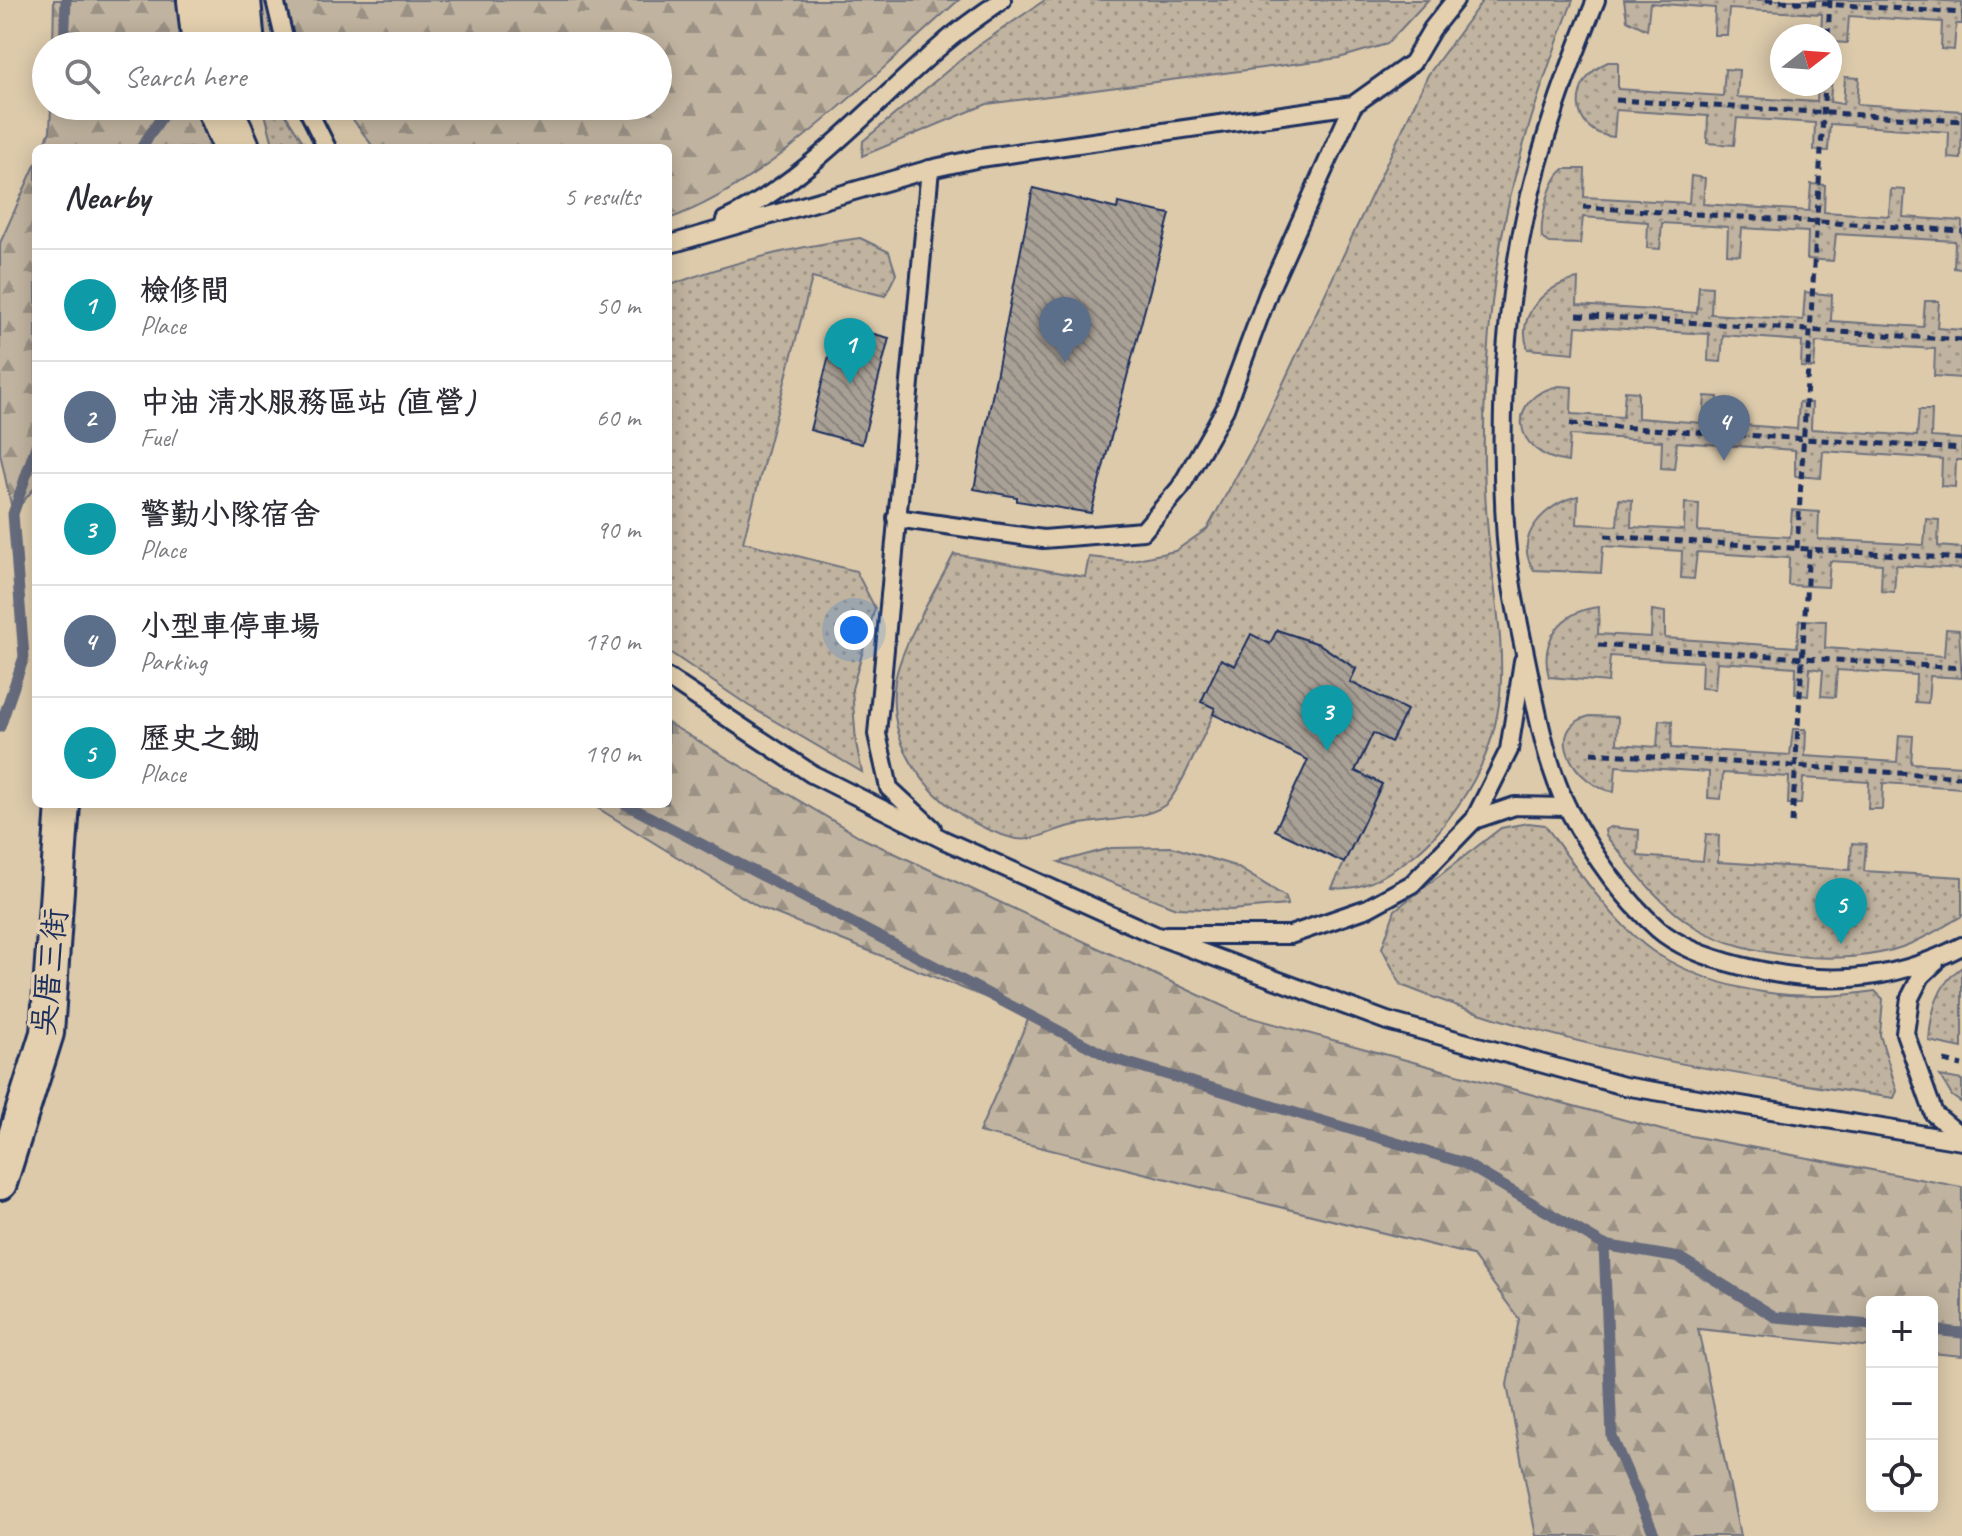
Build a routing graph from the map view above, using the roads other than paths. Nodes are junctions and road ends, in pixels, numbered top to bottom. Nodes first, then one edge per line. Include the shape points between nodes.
1 (200, 0) edge
2 (238, 0) edge
3 (275, 0) edge
4 (1002, 0) edge
5 (1455, 0) edge
6 (1596, 0) edge
7 (203, 32) edge
8 (241, 32) edge
9 (283, 32) edge
10 (1353, 105) junction
11 (225, 120) edge
12 (252, 120) edge
13 (313, 120) edge
14 (235, 144) edge
15 (258, 144) edge
16 (325, 144) edge
17 (930, 169) junction
18 (672, 244) edge
19 (672, 244) edge
20 (896, 518) junction
21 (1525, 652) junction
22 (672, 681) edge
23 (1567, 807) junction
24 (63, 808) edge
25 (1474, 820) junction
26 (944, 840) junction
27 (1155, 935) junction
28 (1962, 946) edge
29 (1942, 956) junction
30 (1962, 1139) edge
31 (0, 1183) edge

1 - 7 highway
2 - 8 highway
3 - 9 lane
4 - 18 lane via 944,42 832,144 750,208
5 - 10 lane via 1412,63
6 - 21 lane via 1552,117 1525,217 1510,316 1505,525
10 - 17 lane
10 - 20 lane via 1269,291 1225,409 1180,488 1143,531 1043,539
11 - 14 highway
12 - 15 highway
13 - 16 lane
17 - 19 lane
17 - 20 lane
20 - 26 lane via 877,734 889,788
21 - 23 lane via 1544,745
21 - 25 lane via 1509,750
22 - 26 lane via 812,774
23 - 25 lane via 1515,806
23 - 29 lane via 1601,866 1659,930 1709,958 1782,976 1873,979
24 - 31 street, 吳厝三街 via 47,1033
25 - 27 lane via 1412,884 1368,908 1290,935
26 - 27 lane
27 - 30 lane via 1387,1021 1624,1086
28 - 29 lane
29 - 30 lane via 1921,976 1910,998 1905,1033 1934,1114

